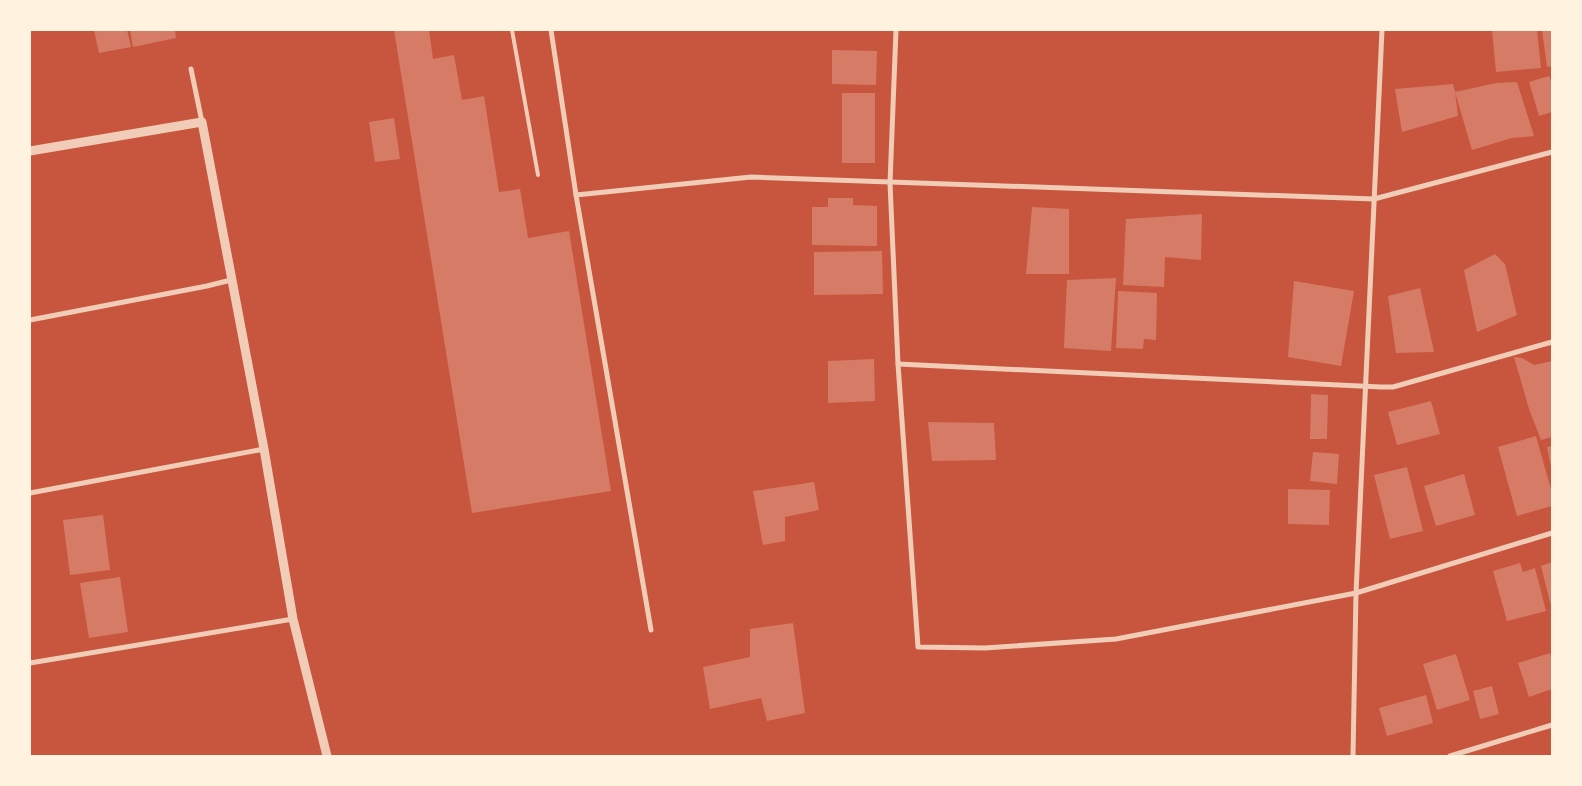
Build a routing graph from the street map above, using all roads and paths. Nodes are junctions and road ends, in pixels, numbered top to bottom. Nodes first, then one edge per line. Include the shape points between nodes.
1 (512, 30) edge
2 (551, 30) edge
3 (896, 30) edge
4 (1382, 30) edge
5 (191, 70) dead end
6 (202, 122) junction
7 (30, 151) edge
8 (1552, 152) edge
9 (538, 175) dead end
10 (890, 183) junction
11 (576, 195) junction
12 (1374, 199) junction
13 (231, 280) junction
14 (30, 320) edge
15 (1552, 342) edge
16 (898, 364) junction
17 (1365, 387) junction
18 (264, 449) junction
19 (30, 493) edge
20 (1552, 532) edge
21 (1356, 593) junction
22 (293, 619) junction
23 (651, 630) dead end
24 (30, 663) edge
25 (1552, 725) edge
26 (327, 756) edge
27 (1353, 756) edge
28 (1450, 756) edge

1 - 9 lane
2 - 11 street
3 - 10 street
4 - 12 street
5 - 6 street
6 - 7 street
6 - 13 street
8 - 12 street
10 - 11 street via 751,177
10 - 12 street
10 - 16 street
11 - 23 street
12 - 17 street
13 - 14 street
13 - 18 street
15 - 17 street via 1393,387
16 - 17 street
16 - 21 street via 918,647 985,648 1116,639
17 - 21 street
18 - 19 street
18 - 22 street
20 - 21 street
21 - 27 street
22 - 24 street
22 - 26 street
25 - 28 street

